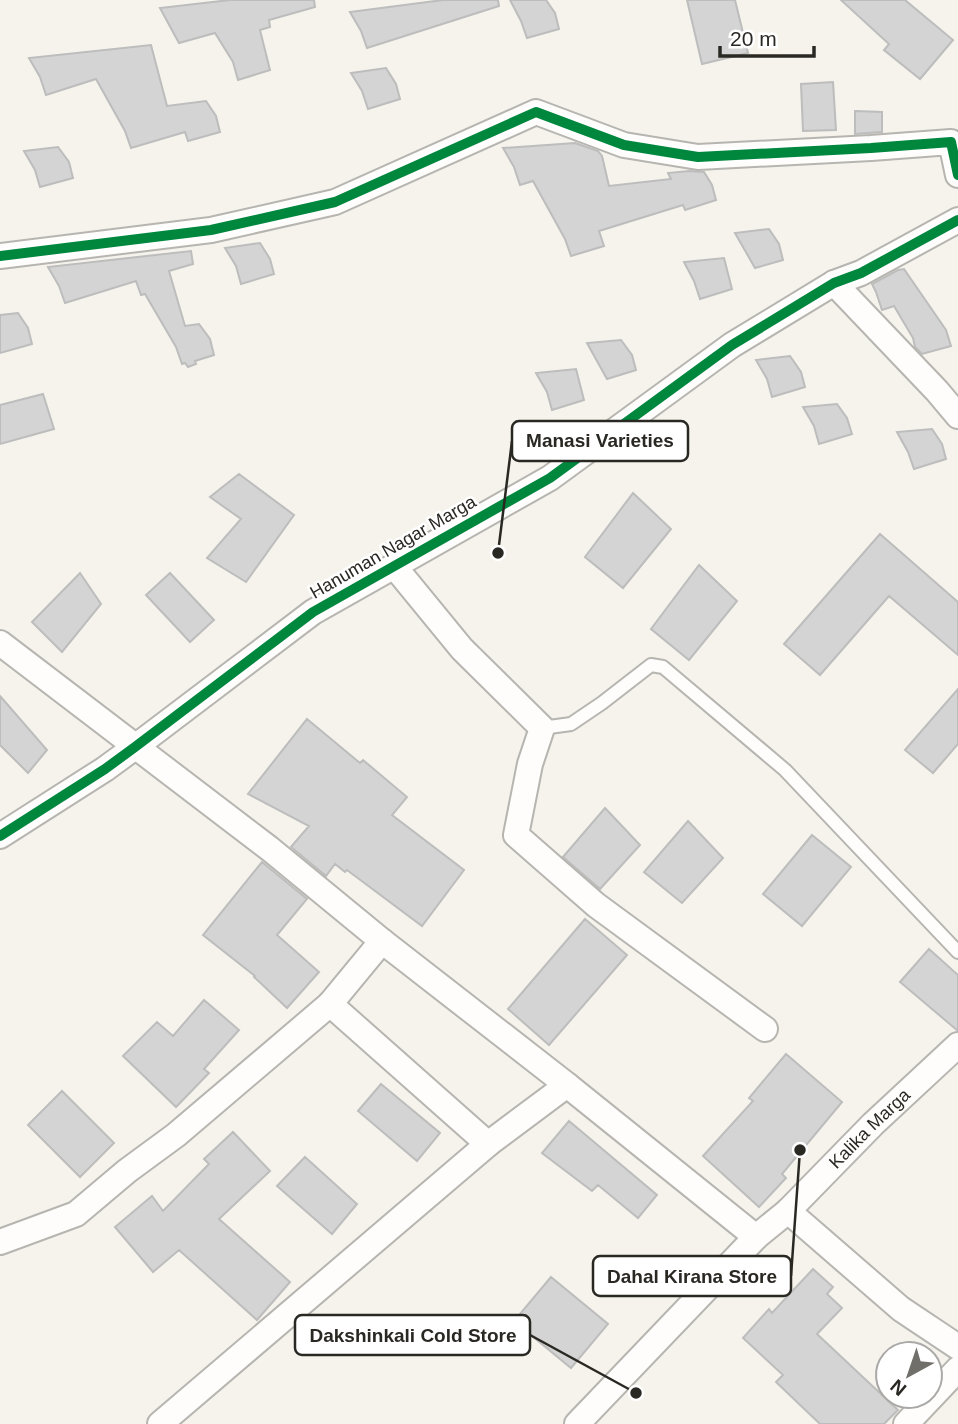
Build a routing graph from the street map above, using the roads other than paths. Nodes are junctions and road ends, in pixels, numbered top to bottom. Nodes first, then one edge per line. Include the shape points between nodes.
1 (958, 175) edge
2 (958, 220) edge
3 (0, 256) edge
4 (834, 283) junction
5 (958, 416) edge
6 (394, 566) junction
7 (0, 643) edge
8 (542, 729) junction
9 (135, 747) junction
10 (0, 836) edge
11 (382, 941) junction
12 (958, 952) edge
13 (330, 1004) junction
14 (765, 1029) dead end
15 (958, 1045) edge
16 (567, 1085) junction
17 (488, 1144) junction
18 (788, 1211) junction
19 (756, 1237) junction
20 (0, 1241) edge
21 (958, 1347) edge
22 (958, 1369) edge
23 (160, 1424) edge
24 (577, 1424) edge
25 (906, 1424) edge

1 - 3 street via 951,142 698,157 624,145 536,112 335,202 211,230
2 - 4 street, Hanuman Nagar Marga
4 - 5 street
4 - 6 street, Hanuman Nagar Marga via 732,345 551,478
6 - 8 street via 462,649
6 - 9 street, Hanuman Nagar Marga via 313,612
7 - 9 street
8 - 12 lane via 571,724 650,665 663,667 785,770
8 - 14 street via 516,835 596,905
9 - 10 street, Hanuman Nagar Marga
9 - 11 street
11 - 13 street
11 - 16 street
13 - 17 street
13 - 20 street via 76,1214
15 - 18 street, Kalika Marga
16 - 17 street
16 - 19 street
17 - 23 street
18 - 19 street, Kalika Marga
18 - 21 street via 901,1309
19 - 24 street, Kalika Marga
22 - 25 street

